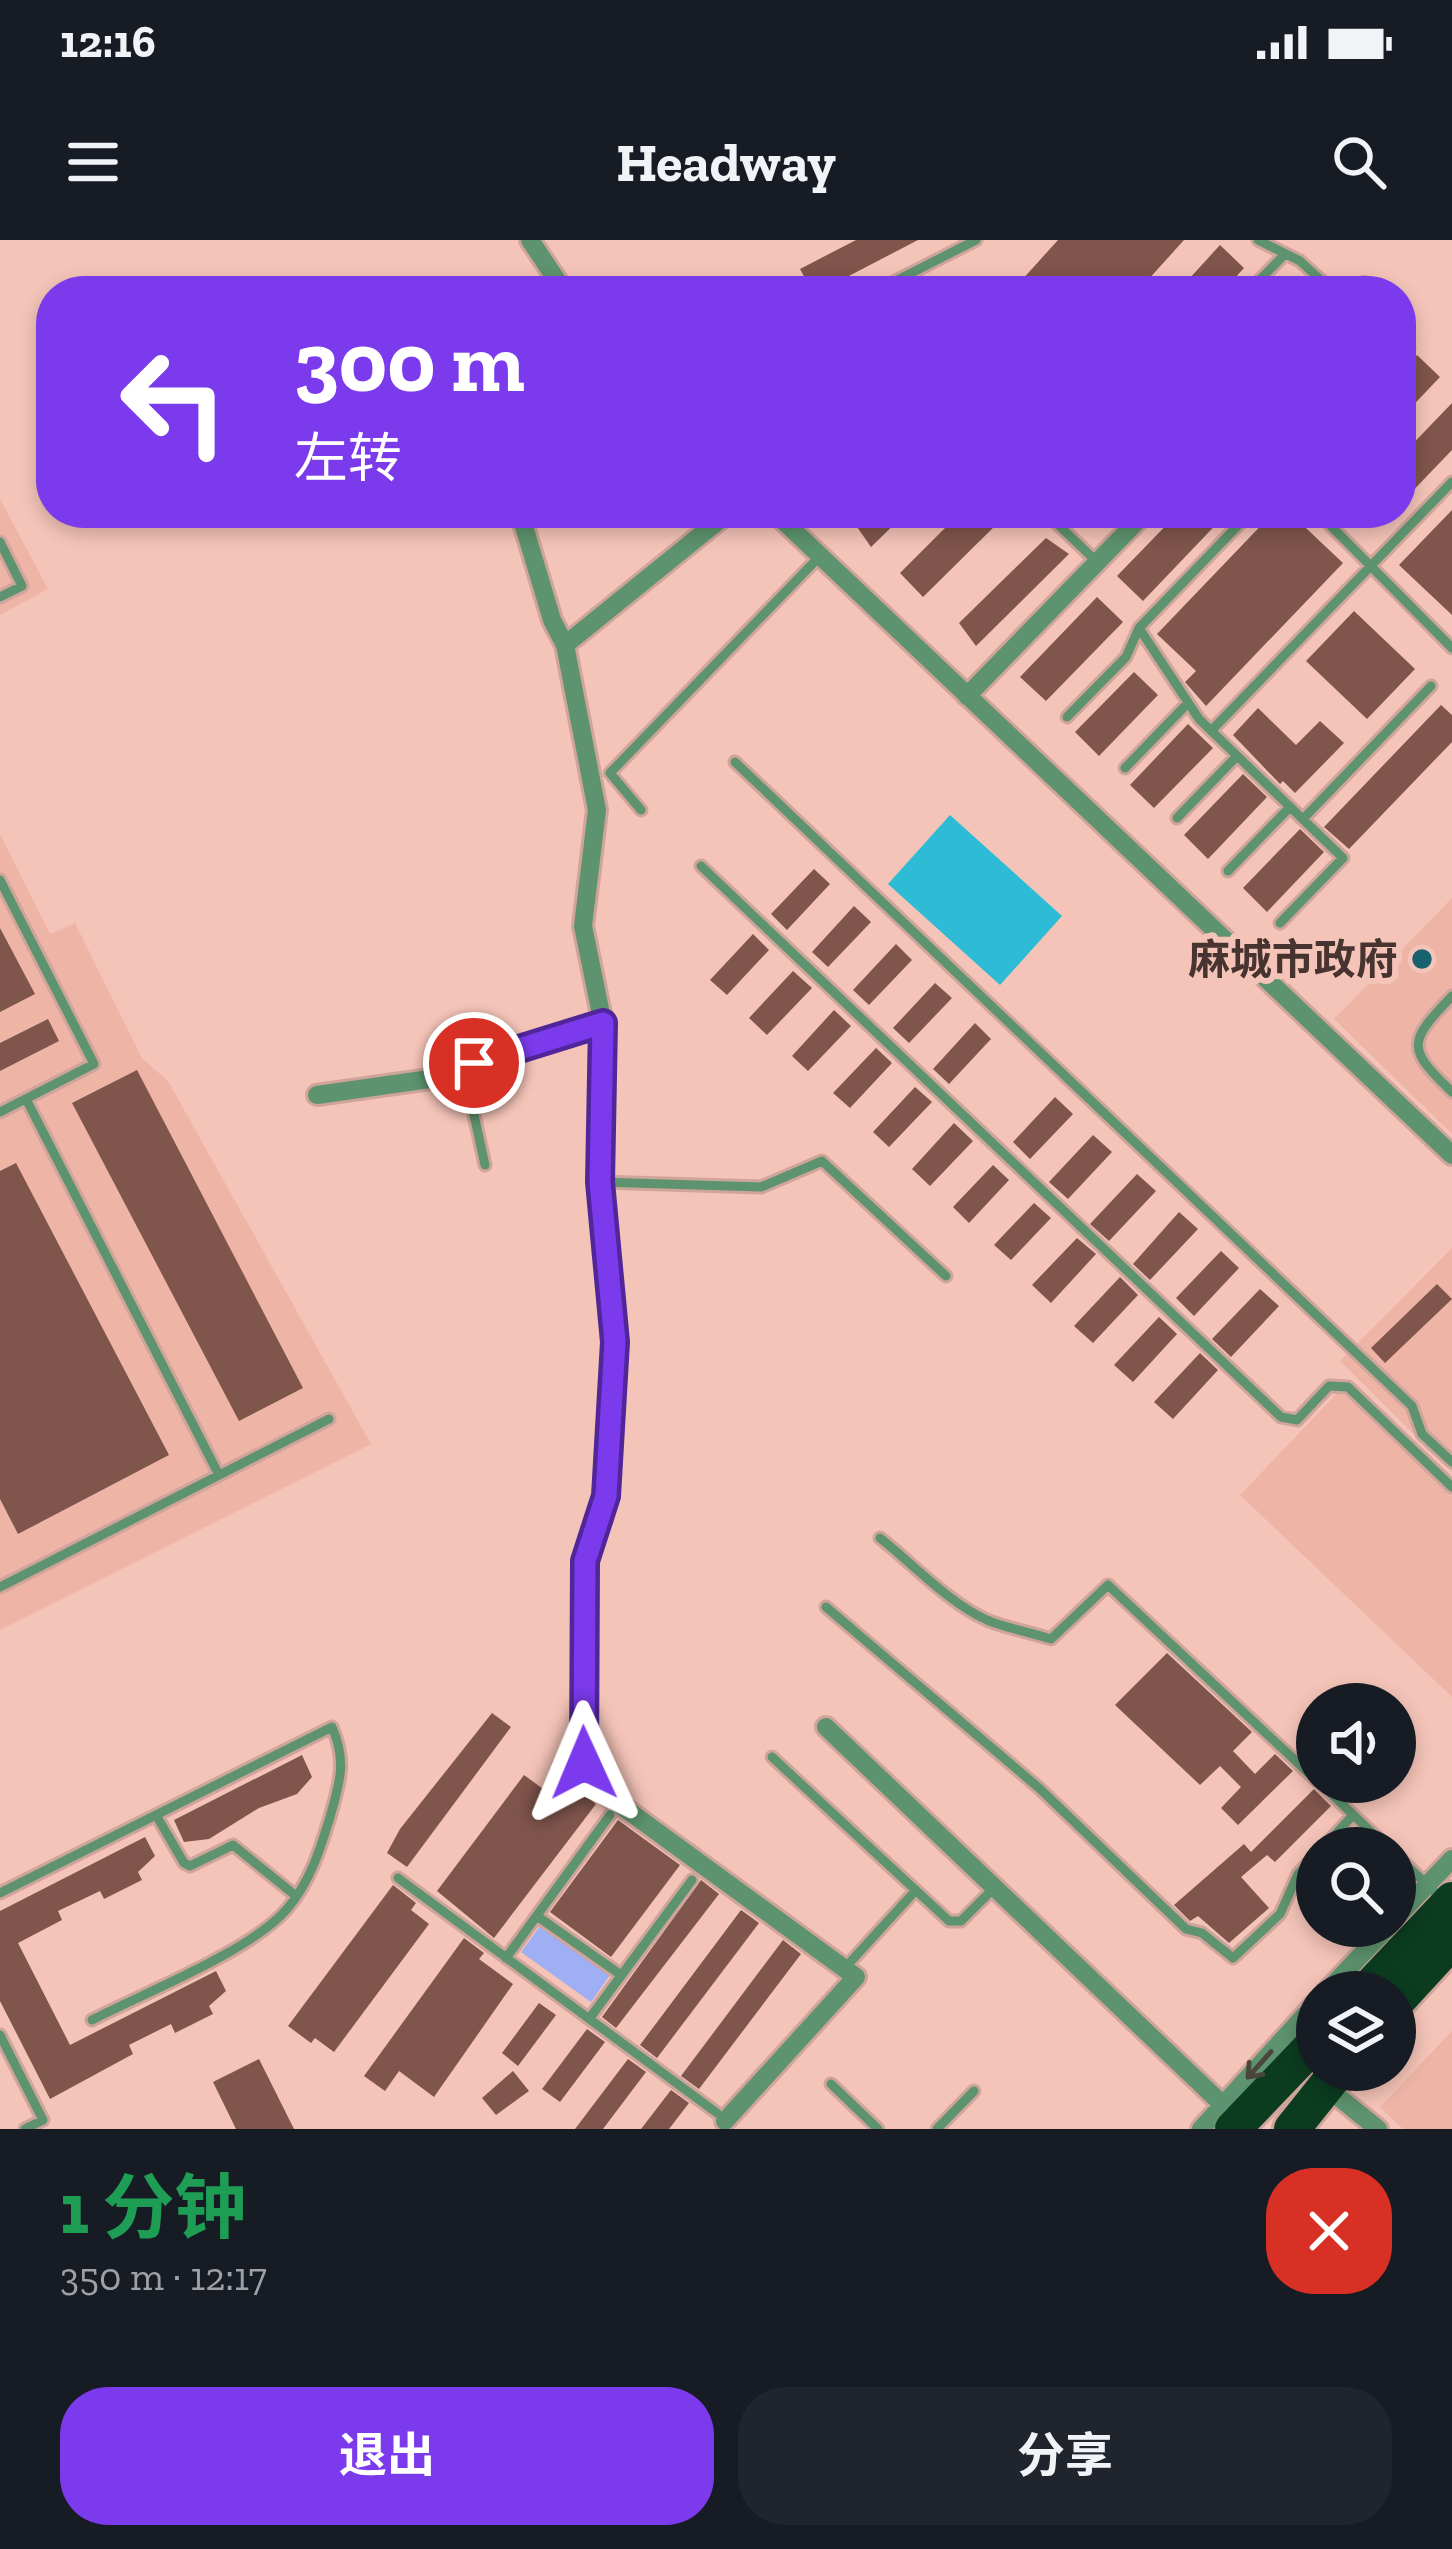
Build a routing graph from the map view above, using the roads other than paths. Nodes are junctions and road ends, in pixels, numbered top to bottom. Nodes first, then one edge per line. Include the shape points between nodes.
1 (530, 240) edge
2 (976, 240) edge
3 (1258, 240) edge
4 (1285, 254) junction
5 (910, 274) joint
6 (554, 276) edge
7 (906, 276) edge
8 (1264, 276) edge
9 (1314, 276) edge
10 (1452, 482) edge
11 (1416, 519) edge
12 (524, 528) edge
13 (709, 528) edge
14 (791, 528) edge
15 (1062, 528) edge
16 (1130, 528) edge
17 (1236, 528) edge
18 (1332, 528) edge
19 (1408, 528) edge
20 (0, 542) edge
21 (820, 556) junction
22 (1097, 562) junction
23 (1369, 568) junction
24 (0, 597) edge
25 (1139, 628) junction
26 (565, 645) junction
27 (1452, 648) edge
28 (1431, 686) dead end
29 (967, 696) junction
30 (1186, 705) junction
31 (1066, 717) dead end
32 (1211, 731) junction
33 (1237, 756) junction
34 (735, 762) dead end
35 (1125, 768) dead end
36 (1290, 807) junction
37 (641, 810) dead end
38 (1178, 818) dead end
39 (1303, 819) junction
40 (701, 866) dead end
41 (1228, 871) dead end
42 (0, 880) edge
43 (1280, 923) dead end
44 (1452, 996) edge
45 (603, 1023) junction
46 (465, 1074) junction
47 (1452, 1092) edge
48 (317, 1095) dead end
49 (26, 1099) junction
50 (0, 1112) edge
51 (1452, 1155) edge
52 (485, 1166) dead end
53 (600, 1182) junction
54 (946, 1276) dead end
55 (328, 1418) dead end
56 (1452, 1462) edge
57 (218, 1475) junction
58 (1452, 1487) edge
59 (880, 1538) dead end
60 (0, 1587) edge
61 (826, 1607) dead end
62 (826, 1727) dead end
63 (772, 1756) dead end
64 (1296, 1760) edge
65 (1341, 1803) edge
66 (156, 1815) junction
67 (610, 1815) dead end
68 (1353, 1815) junction
69 (1342, 1827) edge
70 (1366, 1827) edge
71 (1452, 1858) edge
72 (398, 1877) dead end
73 (1416, 1877) edge
74 (1296, 1878) edge
75 (692, 1880) dead end
76 (994, 1888) junction
77 (916, 1890) junction
78 (0, 1893) edge
79 (296, 1896) junction
80 (1445, 1908) edge
81 (537, 1916) junction
82 (1368, 1947) edge
83 (506, 1958) junction
84 (844, 1969) junction
85 (1346, 1971) edge
86 (1385, 1971) edge
87 (1412, 1971) edge
88 (621, 1976) junction
89 (589, 2019) junction
90 (92, 2020) dead end
91 (1296, 2029) edge
92 (0, 2036) edge
93 (1296, 2059) edge
94 (831, 2084) dead end
95 (1322, 2091) edge
96 (1344, 2091) edge
97 (974, 2092) dead end
98 (1228, 2117) edge
99 (725, 2121) edge
100 (25, 2129) edge
101 (878, 2129) edge
102 (937, 2129) edge
103 (1202, 2129) edge
104 (1292, 2129) edge
105 (1378, 2129) edge

1 - 6 street
2 - 5 lane
3 - 4 lane
4 - 8 lane
4 - 9 lane
5 - 7 lane
10 - 11 lane
12 - 26 street
13 - 26 street
14 - 21 street
15 - 22 lane
16 - 22 street
17 - 25 lane
18 - 23 lane
19 - 23 lane
20 - 24 lane via 22,586
21 - 29 street
21 - 37 lane via 610,773
22 - 29 street
23 - 27 lane
23 - 32 lane
25 - 30 lane
25 - 31 lane via 1126,657
26 - 45 street via 597,810 583,926
28 - 39 lane
29 - 51 street
30 - 32 lane
30 - 35 lane
32 - 33 lane
33 - 36 lane
33 - 38 lane
34 - 56 lane via 1412,1406 1422,1434
36 - 39 lane
36 - 41 lane
39 - 43 lane via 1343,857
40 - 58 lane via 1281,1417 1297,1420 1330,1386 1348,1387
42 - 49 lane via 94,1064
44 - 47 lane via 1419,1030 1416,1050
45 - 46 street via 487,1056
45 - 53 street
46 - 48 street
46 - 52 lane
49 - 50 lane
49 - 57 lane
53 - 54 lane via 761,1186 822,1161
53 - 84 street via 615,1342 606,1496 585,1561 584,1763 608,1796
55 - 57 lane
57 - 60 lane
59 - 64 lane via 984,1619 1044,1638 1102,1586 1116,1590
61 - 74 lane via 1039,1788 1186,1929 1233,1958 1280,1913
62 - 76 street
63 - 77 lane
65 - 68 lane
66 - 78 lane
66 - 79 lane via 184,1863 233,1845
66 - 79 lane via 332,1727 342,1773 317,1861
67 - 81 lane
68 - 69 lane
68 - 70 lane
71 - 80 street
72 - 83 lane
73 - 80 lane
75 - 88 lane
76 - 77 lane via 956,1923
76 - 98 street
77 - 84 lane
79 - 90 lane via 261,1932
80 - 86 highway
80 - 87 highway
81 - 83 lane
81 - 88 lane
82 - 85 street
83 - 89 lane
84 - 99 street via 856,1977
88 - 89 lane
89 - 99 lane
91 -> 98 street
92 - 100 lane via 43,2120
93 - 98 highway
94 - 101 lane
95 - 104 highway
96 - 105 street
97 - 102 lane
98 - 103 street

